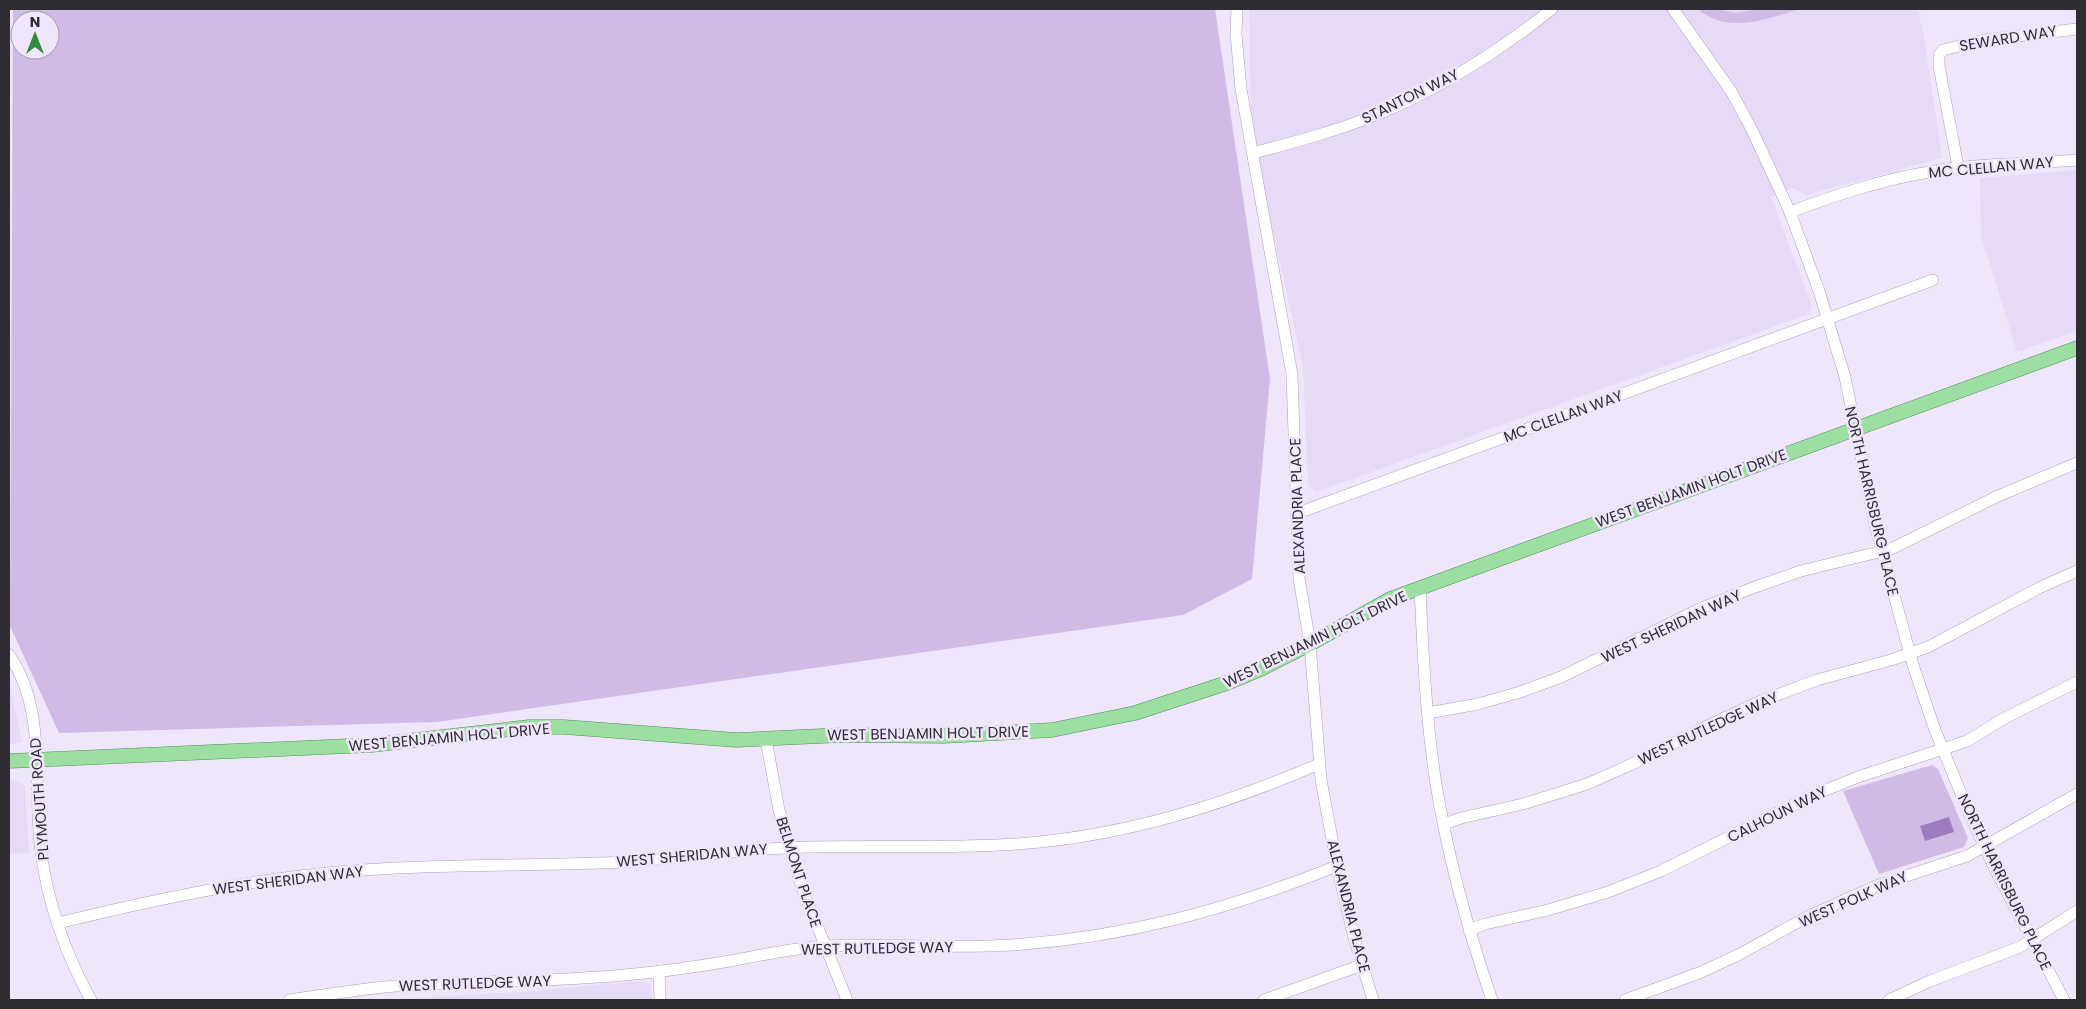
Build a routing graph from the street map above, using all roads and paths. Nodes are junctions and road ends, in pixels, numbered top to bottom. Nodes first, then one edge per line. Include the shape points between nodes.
1 (1237, 9) edge
2 (1552, 9) edge
3 (1673, 9) edge
4 (2077, 29) edge
5 (1252, 153) junction
6 (2077, 160) edge
7 (1958, 167) junction
8 (1790, 212) junction
9 (1934, 280) dead end
10 (1828, 320) junction
11 (2077, 348) edge
12 (1856, 429) junction
13 (2077, 463) edge
14 (1298, 513) junction
15 (1882, 551) junction
16 (2077, 571) edge
17 (1420, 588) junction
18 (1310, 644) junction
19 (1909, 654) junction
20 (9, 655) edge
21 (2077, 682) edge
22 (1428, 714) junction
23 (766, 740) junction
24 (1943, 750) junction
25 (36, 759) junction
26 (9, 761) edge
27 (1320, 764) junction
28 (2077, 794) edge
29 (1444, 824) junction
30 (790, 847) junction
31 (1985, 847) junction
32 (1337, 866) junction
33 (2077, 911) edge
34 (58, 924) junction
35 (1469, 930) junction
36 (2032, 940) junction
37 (825, 946) junction
38 (1362, 965) junction
39 (659, 972) junction
40 (91, 1000) edge
41 (289, 1000) edge
42 (660, 1000) edge
43 (847, 1000) edge
44 (1264, 1000) edge
45 (1373, 1000) edge
46 (1492, 1000) edge
47 (1625, 1000) edge
48 (1889, 1000) edge
49 (2064, 1000) edge

1 - 5 street, ALEXANDRIA PLACE via 1238,66
2 - 5 street, STANTON WAY via 1488,57 1408,100 1330,132
3 - 8 street, NORTH HARRISBURG PLACE via 1731,91
4 - 7 street, SEWARD WAY via 1984,40 1949,47 1941,53 1939,66
5 - 14 street, ALEXANDRIA PLACE via 1292,374
6 - 7 street, MC CLELLAN WAY
7 - 8 street, MC CLELLAN WAY via 1886,180
8 - 10 street, NORTH HARRISBURG PLACE
9 - 10 street, MC CLELLAN WAY
10 - 12 street, NORTH HARRISBURG PLACE
10 - 14 street, MC CLELLAN WAY
11 - 12 main road, WEST BENJAMIN HOLT DRIVE
12 - 15 street, NORTH HARRISBURG PLACE
12 - 17 main road, WEST BENJAMIN HOLT DRIVE
13 - 15 street, WEST SHERIDAN WAY via 1998,496 1911,541
14 - 18 street, ALEXANDRIA PLACE via 1300,578
15 - 19 street, NORTH HARRISBURG PLACE
15 - 22 street, WEST SHERIDAN WAY via 1826,564 1755,587 1662,627 1587,666 1520,692
16 - 19 street, WEST RUTLEDGE WAY
17 - 18 main road, WEST BENJAMIN HOLT DRIVE via 1376,605
17 - 22 street
18 - 23 main road, WEST BENJAMIN HOLT DRIVE via 1213,688 1135,713 1087,724 995,734 843,735
18 - 27 street, ALEXANDRIA PLACE
19 - 24 street, NORTH HARRISBURG PLACE
19 - 29 street, WEST RUTLEDGE WAY via 1817,680 1760,701 1587,784
20 - 25 street, PLYMOUTH ROAD via 29,698
21 - 24 street, CALHOUN WAY
22 - 29 street
23 - 25 main road, WEST BENJAMIN HOLT DRIVE via 529,727 372,745
23 - 30 street, BELMONT PLACE via 779,810
24 - 31 street, NORTH HARRISBURG PLACE
24 - 35 street, CALHOUN WAY via 1811,796 1678,863 1608,892
25 - 26 main road, WEST BENJAMIN HOLT DRIVE
25 - 34 street, PLYMOUTH ROAD via 41,852
27 - 30 street, WEST SHERIDAN WAY via 1176,817 1093,835 972,846
27 - 32 street, ALEXANDRIA PLACE
28 - 31 street, WEST POLK WAY
29 - 35 street
30 - 34 street, WEST SHERIDAN WAY via 634,861 344,871 208,890
30 - 37 street, BELMONT PLACE
31 - 36 street, NORTH HARRISBURG PLACE
31 - 47 street, WEST POLK WAY via 1968,856 1876,886 1699,973
32 - 37 street, WEST RUTLEDGE WAY via 1210,912 1105,935 1009,945
32 - 38 street, ALEXANDRIA PLACE
33 - 36 street
34 - 40 street, PLYMOUTH ROAD
35 - 46 street
36 - 48 street via 2020,948 1930,981
36 - 49 street, NORTH HARRISBURG PLACE
37 - 39 street, WEST RUTLEDGE WAY
37 - 43 street, BELMONT PLACE
38 - 44 street
38 - 45 street, ALEXANDRIA PLACE
39 - 41 street, WEST RUTLEDGE WAY via 575,979 392,986
39 - 42 street

